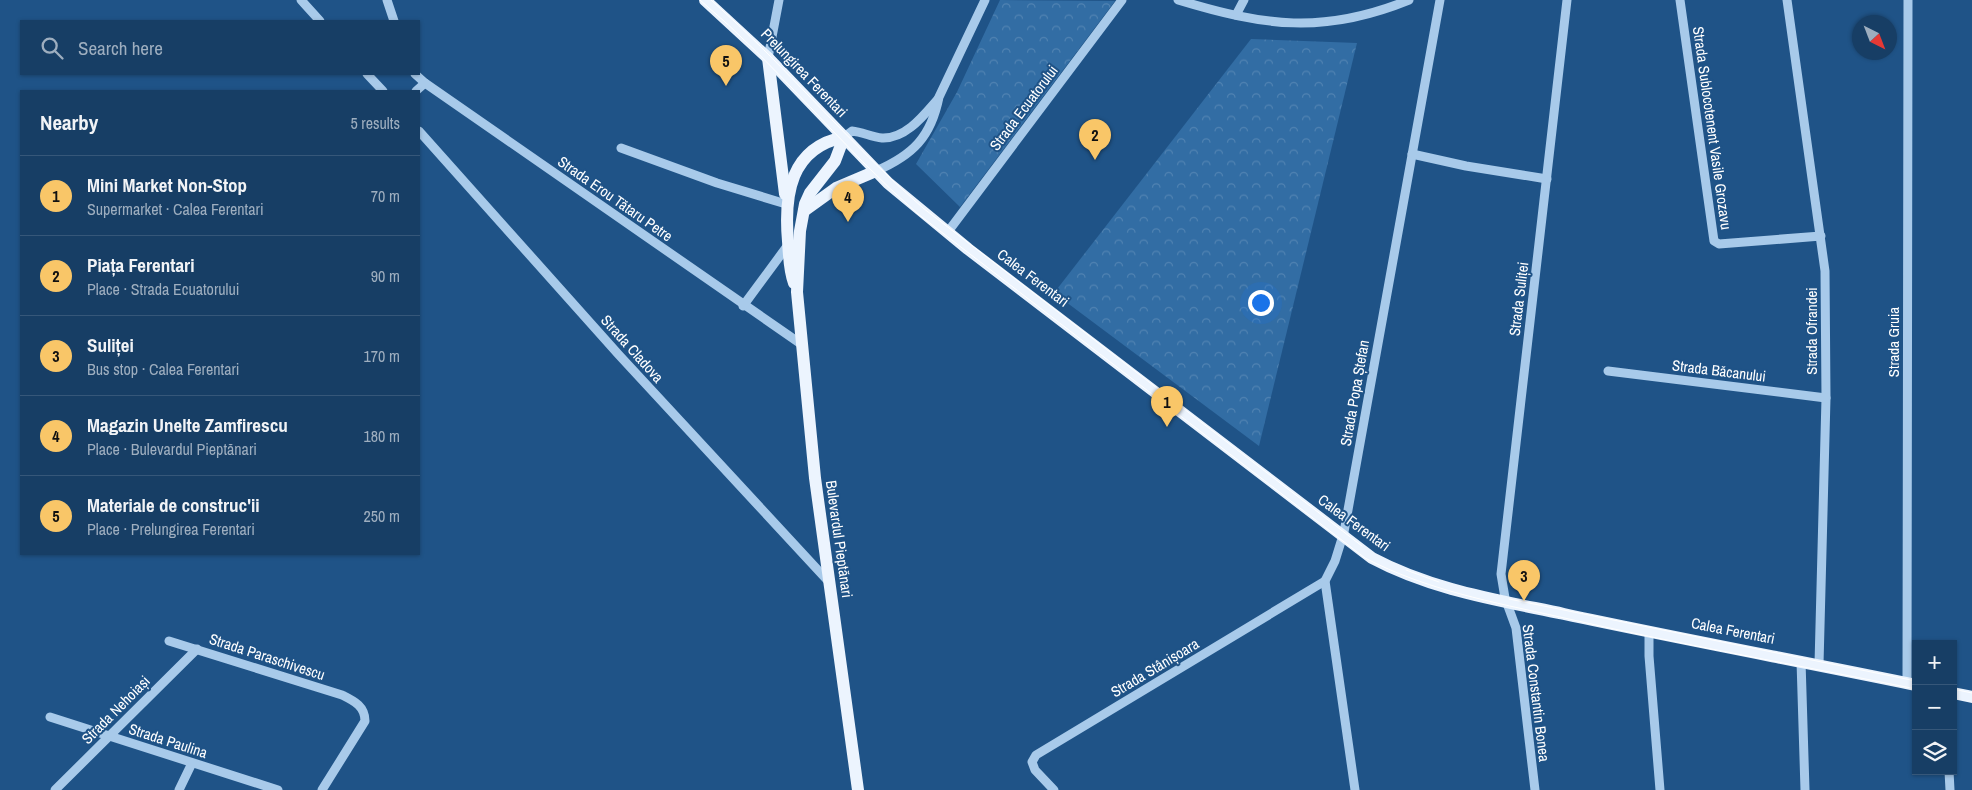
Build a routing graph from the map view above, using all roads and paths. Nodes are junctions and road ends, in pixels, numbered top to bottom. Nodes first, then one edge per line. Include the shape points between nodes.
1 (301, 0) edge
2 (387, 0) edge
3 (706, 0) edge
4 (779, 0) edge
5 (985, 0) edge
6 (1122, 0) edge
7 (1180, 0) edge
8 (1244, 0) edge
9 (1409, 0) edge
10 (1440, 0) edge
11 (1567, 0) edge
12 (1680, 0) edge
13 (1787, 0) edge
14 (1908, 0) edge
15 (1236, 15) junction
16 (319, 20) edge
17 (394, 20) edge
18 (768, 58) junction
19 (368, 75) edge
20 (416, 75) edge
21 (426, 84) junction
22 (382, 90) edge
23 (417, 90) edge
24 (940, 96) junction
25 (420, 132) edge
26 (844, 137) junction
27 (622, 148) dead end
28 (1412, 154) junction
29 (876, 171) junction
30 (1547, 179) junction
31 (786, 204) junction
32 (804, 211) junction
33 (948, 233) junction
34 (1821, 236) junction
35 (788, 245) junction
36 (797, 292) junction
37 (744, 306) junction
38 (801, 344) junction
39 (1608, 371) dead end
40 (1826, 398) junction
41 (1343, 537) junction
42 (1325, 581) junction
43 (828, 582) junction
44 (1506, 602) junction
45 (1649, 632) junction
46 (169, 641) dead end
47 (197, 649) junction
48 (1801, 661) junction
49 (1819, 664) junction
50 (1911, 684) edge
51 (1957, 694) edge
52 (1972, 697) edge
53 (50, 717) dead end
54 (110, 736) junction
55 (192, 763) junction
56 (1949, 775) edge
57 (55, 790) edge
58 (179, 790) edge
59 (278, 790) edge
60 (322, 790) edge
61 (858, 790) edge
62 (1054, 790) edge
63 (1355, 790) edge
64 (1535, 790) edge
65 (1660, 790) edge
66 (1805, 790) edge
67 (1950, 790) edge

1 - 16 street
2 - 17 street
3 - 18 main road, Prelungirea Ferentari
4 - 18 street
5 - 24 street
6 - 33 street, Strada Ecuatorului
7 - 15 street
8 - 15 street
9 - 15 street via 1361,17 1332,23 1295,24
10 - 28 street, Strada Popa Ștefan
11 - 30 street, Strada Suliței
12 - 34 street, Strada Sublocotenent Vasile Grozavu via 1714,241 1719,244
13 - 34 street, Strada Ofrandei
14 - 50 street, Strada Gruia
18 - 26 main road, Prelungirea Ferentari
18 - 31 main road
19 - 22 street
20 - 21 street, Strada Erou Tătaru Petre
21 - 23 street
21 - 37 street, Strada Erou Tătaru Petre
24 - 26 street via 917,122 899,135 882,138 852,131
24 - 29 street via 929,129 915,148
25 - 43 street, Strada Cladova
26 - 29 main road, Prelungirea Ferentari
26 - 31 main road, Bulevardul Pieptănari via 805,158 793,177
26 - 32 main road, Bulevardul Pieptănari via 835,161 808,197
27 - 31 street
28 - 30 street
28 - 41 street, Strada Popa Ștefan
29 - 32 main road via 836,188
29 - 33 main road, Calea Ferentari
30 - 44 street, Strada Suliței via 1501,574
31 - 35 main road, Bulevardul Pieptănari
32 - 36 main road, Bulevardul Pieptănari
33 - 41 main road, Calea Ferentari
34 - 40 street, Strada Ofrandei via 1826,315
35 - 36 main road, Bulevardul Pieptănari
35 - 37 street
36 - 38 main road, Bulevardul Pieptănari
37 - 38 street, Strada Erou Tătaru Petre
38 - 43 main road, Bulevardul Pieptănari
39 - 40 street, Strada Băcanului
40 - 49 street, Strada Ofrandei
41 - 42 street, Strada Popa Ștefan
41 - 44 main road, Calea Ferentari via 1372,558 1419,580
42 - 62 street, Strada Stânișoara via 1036,755 1032,762 1035,770
42 - 63 street
43 - 61 main road, Bulevardul Pieptănari
44 - 45 main road, Calea Ferentari
44 - 64 street, Strada Constantin Bonea via 1516,628
45 - 48 main road, Calea Ferentari
45 - 65 street via 1648,656
46 - 47 street, Strada Paraschivescu
47 - 54 street, Strada Nehoiași
47 - 60 street, Strada Paraschivescu via 342,695 356,702 365,712 365,721
48 - 49 main road, Calea Ferentari
48 - 66 street
49 - 50 main road, Calea Ferentari
51 - 52 main road
53 - 54 street, Strada Paulina
54 - 55 street, Strada Paulina
54 - 57 street, Strada Nehoiași
55 - 58 street
55 - 59 street, Strada Paulina
56 - 67 street

